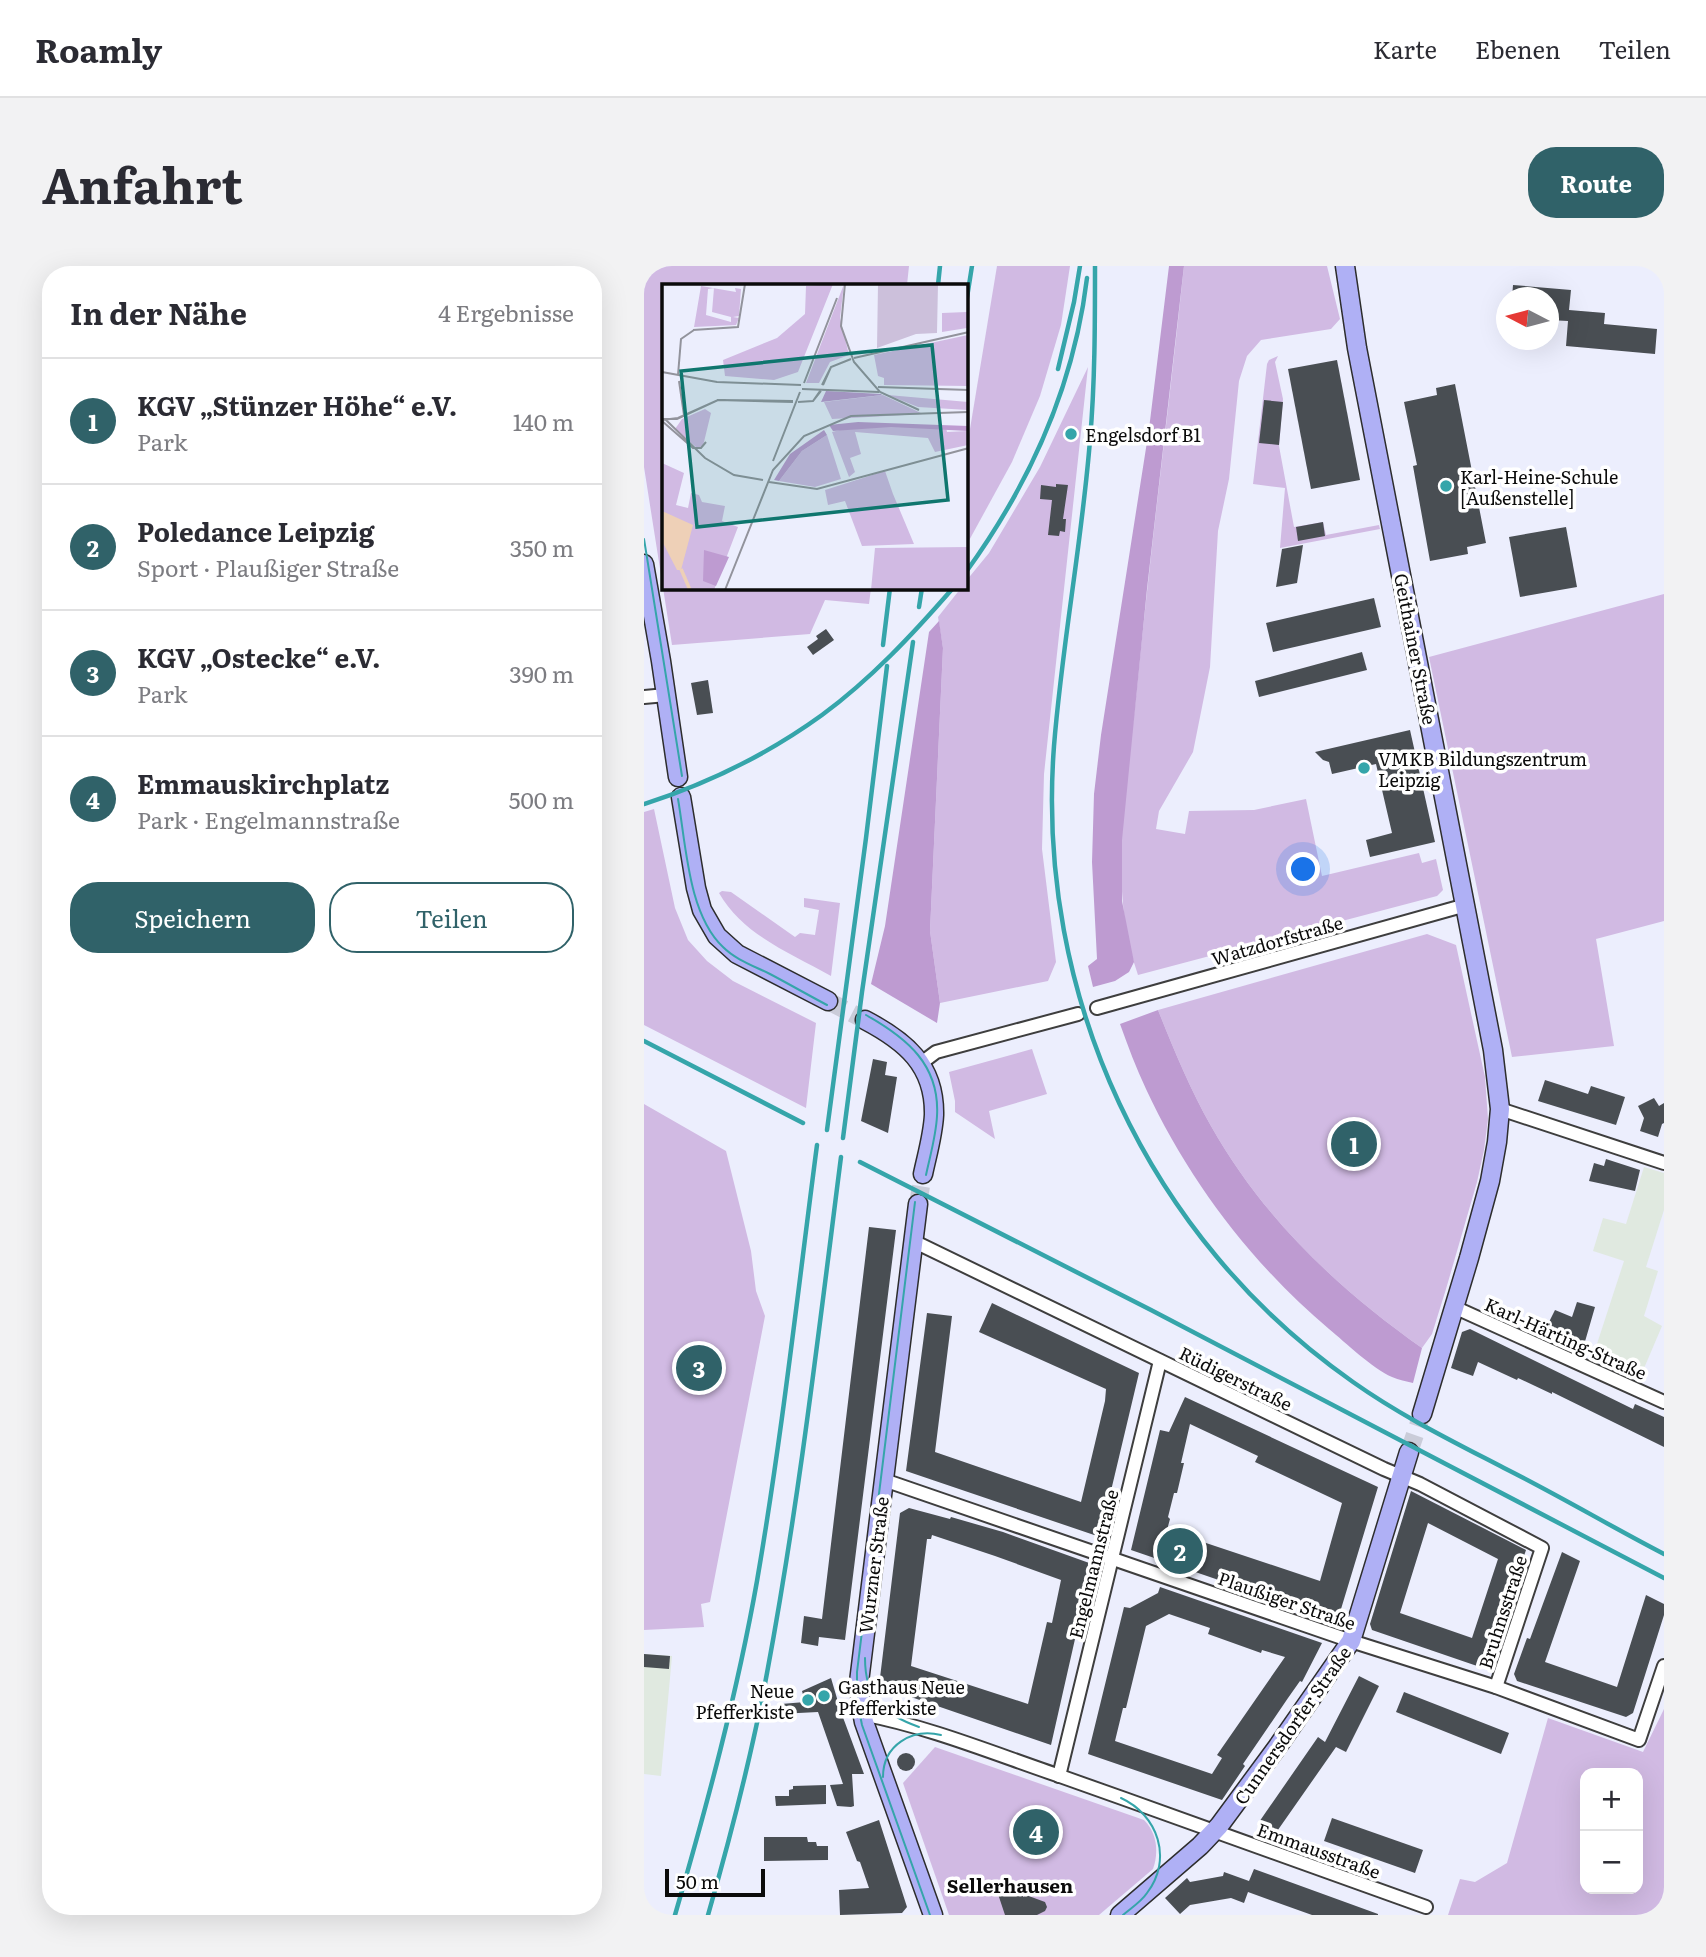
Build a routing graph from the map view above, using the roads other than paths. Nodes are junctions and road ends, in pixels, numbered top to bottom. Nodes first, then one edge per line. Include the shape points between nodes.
1 (1345, 266) edge
2 (644, 564) edge
3 (666, 695) junction
4 (644, 697) edge
5 (678, 777) dead end
6 (681, 797) dead end
7 (1466, 905) junction
8 (828, 1001) tunnel mouth
9 (1097, 1008) dead end
10 (1078, 1014) dead end
11 (865, 1020) tunnel mouth
12 (920, 1064) junction
13 (1500, 1109) junction
14 (1664, 1163) edge
15 (923, 1174) tunnel mouth
16 (918, 1204) tunnel mouth
17 (914, 1241) junction
18 (1454, 1307) junction
19 (1160, 1361) junction
20 (1664, 1402) edge
21 (1422, 1413) tunnel mouth
22 (1409, 1452) tunnel mouth
23 (1400, 1476) junction
24 (884, 1480) junction
25 (1542, 1548) joint
26 (1112, 1559) junction
27 (1351, 1641) junction
28 (1664, 1667) edge
29 (1496, 1687) junction
30 (862, 1714) junction
31 (1059, 1776) junction
32 (1216, 1831) junction
33 (1426, 1907) dead end
34 (933, 1915) edge
35 (1120, 1915) edge

1 - 7 street, Geithainer Straße
2 - 3 street
3 - 4 street
3 - 5 street
6 - 8 street via 696,888 702,910 718,936 737,954
7 - 9 street, Watzdorfstraße
7 - 13 street, Geithainer Straße
10 - 12 street via 936,1052
11 - 12 street via 900,1040
12 - 15 street via 930,1086 934,1115
13 - 14 street
13 - 18 street via 1490,1181
16 - 17 street, Wurzner Straße
17 - 19 street, Rüdigerstraße
17 - 24 street, Wurzner Straße
18 - 20 street, Karl-Härting-Straße
18 - 21 street
19 - 23 street, Rüdigerstraße
19 - 26 street, Engelmannstraße
22 - 23 street, Cunnersdorfer Straße
23 - 25 street, Rüdigerstraße
23 - 27 street, Cunnersdorfer Straße
24 - 26 street, Plaußiger Straße
24 - 30 street, Wurzner Straße via 859,1674
25 - 29 street, Bruhnsstraße
26 - 27 street, Plaußiger Straße
26 - 31 street, Engelmannstraße
27 - 29 street, Plaußiger Straße
27 - 32 street, Cunnersdorfer Straße
28 - 29 street, Plaußiger Straße via 1639,1740
30 - 31 street, Emmausstraße via 919,1727
30 - 34 street, Wurzner Straße
31 - 32 street, Emmausstraße
32 - 33 street, Emmausstraße
32 - 35 street, Cunnersdorfer Straße

